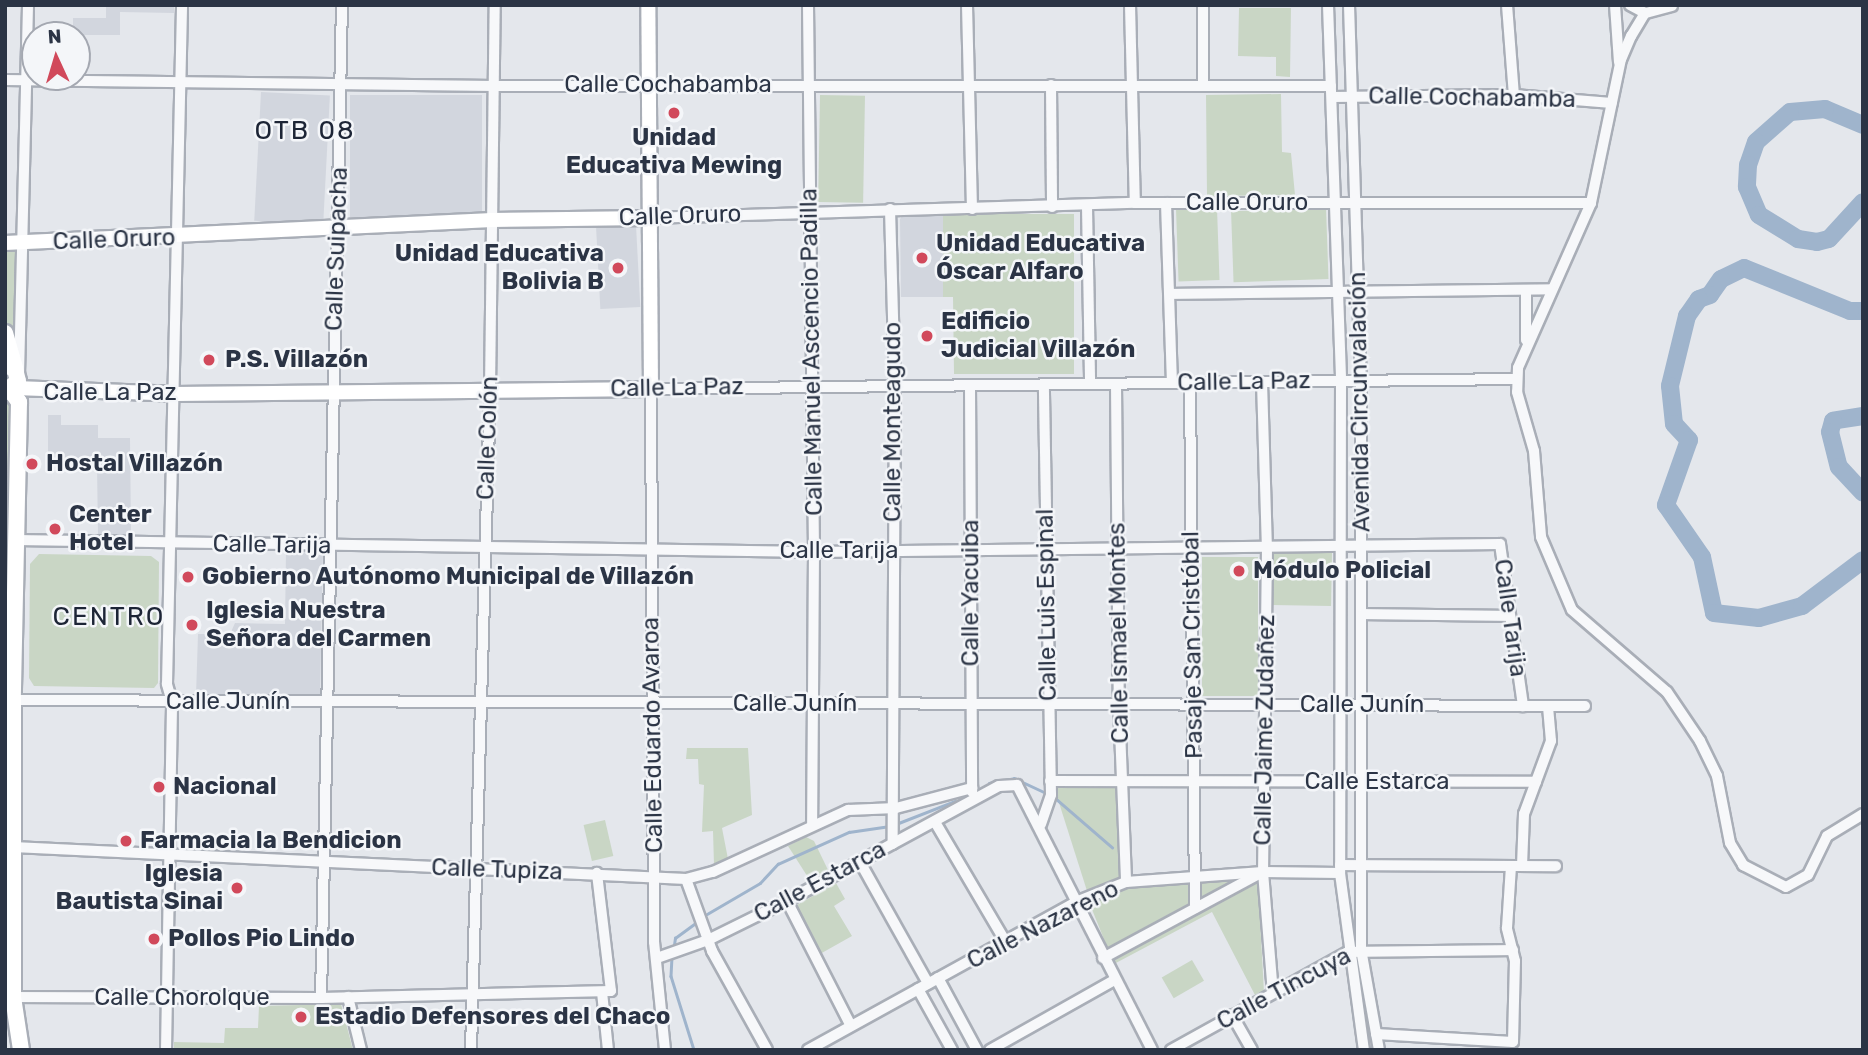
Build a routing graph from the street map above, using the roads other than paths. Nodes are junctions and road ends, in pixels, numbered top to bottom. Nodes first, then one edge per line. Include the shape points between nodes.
1 (182, 5) edge
2 (342, 5) edge
3 (495, 5) edge
4 (648, 5) edge
5 (808, 5) edge
6 (967, 5) edge
7 (1130, 5) edge
8 (1203, 5) edge
9 (1328, 5) edge
10 (1349, 5) edge
11 (1507, 5) edge
12 (1615, 5) edge
13 (1630, 5) edge
14 (1672, 6) edge
15 (1645, 13) junction
16 (1619, 68) junction
17 (91, 81) edge
18 (180, 83) junction
19 (342, 84) junction
20 (809, 84) junction
21 (968, 84) junction
22 (647, 85) junction
23 (1051, 85) junction
24 (1131, 85) junction
25 (494, 86) junction
26 (1203, 86) junction
27 (26, 91) edge
28 (1331, 92) junction
29 (1514, 95) junction
30 (1353, 96) junction
31 (1612, 103) junction
32 (1135, 203) junction
33 (1166, 203) junction
34 (1335, 203) junction
35 (1356, 203) junction
36 (1591, 203) junction
37 (1087, 206) junction
38 (1052, 207) junction
39 (890, 209) junction
40 (972, 209) junction
41 (811, 212) junction
42 (648, 218) junction
43 (492, 220) junction
44 (338, 228) junction
45 (179, 238) junction
46 (5, 243) edge
47 (24, 243) junction
48 (1526, 289) junction
49 (1552, 289) junction
50 (1359, 291) junction
51 (1338, 292) junction
52 (1170, 294) junction
53 (5, 333) edge
54 (1526, 350) junction
55 (1516, 379) junction
56 (12, 380) edge
57 (1341, 381) junction
58 (1361, 381) junction
59 (1262, 382) junction
60 (1172, 383) junction
61 (1190, 383) junction
62 (1044, 384) junction
63 (1090, 384) junction
64 (1116, 384) junction
65 (970, 385) junction
66 (895, 386) junction
67 (811, 387) junction
68 (651, 388) junction
69 (490, 390) junction
70 (333, 392) junction
71 (175, 394) junction
72 (15, 540) junction
73 (173, 543) junction
74 (331, 546) junction
75 (485, 547) junction
76 (1339, 547) junction
77 (1362, 547) junction
78 (1192, 548) junction
79 (1267, 548) junction
80 (1118, 549) junction
81 (650, 550) junction
82 (1046, 550) junction
83 (894, 551) junction
84 (971, 551) junction
85 (814, 552) junction
86 (1363, 614) junction
87 (1510, 616) junction
88 (9, 699) edge
89 (172, 702) junction
90 (329, 702) junction
91 (478, 703) junction
92 (654, 704) junction
93 (814, 704) junction
94 (894, 704) junction
95 (972, 704) junction
96 (1048, 705) junction
97 (1119, 705) junction
98 (1194, 705) junction
99 (1267, 705) junction
100 (1339, 705) junction
101 (1363, 706) junction
102 (1523, 706) junction
103 (1548, 706) junction
104 (1585, 706) dead end
105 (1050, 781) junction
106 (1195, 781) junction
107 (1121, 782) junction
108 (1267, 782) junction
109 (1340, 782) junction
110 (1363, 782) junction
111 (1536, 782) junction
112 (972, 788) junction
113 (972, 801) junction
114 (896, 808) junction
115 (1863, 814) edge
116 (935, 822) junction
117 (1041, 824) junction
118 (812, 825) junction
119 (893, 844) junction
120 (9, 847) edge
121 (168, 856) junction
122 (326, 862) junction
123 (860, 862) junction
124 (1362, 865) junction
125 (1517, 866) junction
126 (1556, 866) dead end
127 (1340, 869) junction
128 (478, 870) junction
129 (1263, 872) junction
130 (597, 873) junction
131 (655, 876) junction
132 (1196, 877) junction
133 (687, 878) junction
134 (1126, 882) junction
135 (787, 901) junction
136 (1076, 902) junction
137 (1195, 908) junction
138 (708, 940) junction
139 (1005, 941) junction
140 (1361, 949) junction
141 (1513, 950) junction
142 (1348, 952) junction
143 (657, 958) junction
144 (1103, 958) junction
145 (1114, 980) junction
146 (933, 981) junction
147 (918, 989) junction
148 (606, 992) junction
149 (1273, 993) junction
150 (473, 994) junction
151 (9, 997) edge
152 (167, 997) junction
153 (348, 997) junction
154 (321, 998) junction
155 (1232, 1015) junction
156 (851, 1026) junction
157 (1376, 1034) junction
158 (21, 1050) edge
159 (166, 1050) edge
160 (361, 1050) edge
161 (471, 1050) edge
162 (608, 1050) edge
163 (666, 1050) edge
164 (767, 1050) edge
165 (808, 1050) edge
166 (952, 1050) edge
167 (977, 1050) edge
168 (990, 1050) edge
169 (1152, 1050) edge
170 (1171, 1050) edge
171 (1252, 1050) edge
172 (1364, 1050) edge
173 (1379, 1050) edge

1 - 18 street
2 - 19 street, Calle Suipacha
3 - 25 street, Calle Colón
4 - 22 main road, Calle Eduardo Avaroa
5 - 20 street, Calle Manuel Ascencio Padilla
6 - 21 street
7 - 24 street
8 - 26 street
9 - 28 street, Avenida Circunvalación
10 - 30 street, Avenida Circunvalación
11 - 29 street
12 - 16 street
13 - 15 street
14 - 15 street
15 - 16 street
16 - 31 street
17 - 18 street, Calle Cochabamba
18 - 19 street, Calle Cochabamba
18 - 45 street
19 - 25 street, Calle Cochabamba
19 - 44 street, Calle Suipacha
20 - 21 street, Calle Cochabamba
20 - 22 street, Calle Cochabamba
20 - 41 street, Calle Manuel Ascencio Padilla
21 - 23 street, Calle Cochabamba
21 - 40 street
22 - 25 street, Calle Cochabamba
22 - 42 main road, Calle Eduardo Avaroa
23 - 24 street, Calle Cochabamba
23 - 38 street
24 - 26 street, Calle Cochabamba
24 - 32 street
25 - 43 street, Calle Colón
26 - 28 street, Calle Cochabamba
27 - 47 street
28 - 30 street, Calle Cochabamba
28 - 34 street, Avenida Circunvalación
29 - 30 street, Calle Cochabamba
29 - 31 street, Calle Cochabamba
30 - 35 street, Avenida Circunvalación
31 - 36 street
32 - 33 street, Calle Oruro
32 - 37 street, Calle Oruro
33 - 34 street, Calle Oruro
33 - 52 street
34 - 35 street, Calle Oruro
34 - 51 street, Avenida Circunvalación
35 - 36 street, Calle Oruro
35 - 50 street, Avenida Circunvalación
36 - 49 street
37 - 38 street, Calle Oruro
37 - 63 street
38 - 40 street, Calle Oruro
39 - 40 street, Calle Oruro
39 - 41 street, Calle Oruro
39 - 66 street, Calle Monteagudo
41 - 42 street, Calle Oruro
41 - 67 street, Calle Manuel Ascencio Padilla
42 - 43 main road, Calle Oruro
42 - 68 main road, Calle Eduardo Avaroa
43 - 44 main road, Calle Oruro
43 - 69 street, Calle Colón
44 - 45 main road, Calle Oruro
44 - 70 street, Calle Suipacha
45 - 47 main road, Calle Oruro
45 - 71 street
46 - 47 main road, Calle Oruro
47 - 56 street
48 - 49 street
48 - 50 street
48 - 54 street
49 - 54 street
50 - 51 street
50 - 58 street, Avenida Circunvalación
51 - 52 street
51 - 57 street, Avenida Circunvalación
52 - 60 street
53 - 56 highway
54 - 55 street
55 - 58 street
55 - 115 street via 1534,451 1541,537 1572,610 1667,692 1717,776 1730,843 1743,865 1786,887 1808,876 1827,836
56 - 71 main road, Calle La Paz
56 - 72 highway via 19,402
57 - 58 street, Calle La Paz
57 - 59 street, Calle La Paz
57 - 76 street, Avenida Circunvalación
58 - 77 street, Avenida Circunvalación
59 - 61 street, Calle La Paz
59 - 79 street, Calle Jaime Zudañez
60 - 61 street, Calle La Paz
60 - 64 street, Calle La Paz
61 - 78 street, Pasaje San Cristóbal
62 - 63 street, Calle La Paz
62 - 65 street, Calle La Paz
62 - 82 street, Calle Luis Espinal
63 - 64 street, Calle La Paz
64 - 80 street, Calle Ismael Montes
65 - 66 street, Calle La Paz
65 - 84 street, Calle Yacuiba
66 - 67 street, Calle La Paz
66 - 83 street, Calle Monteagudo
67 - 68 street, Calle La Paz
67 - 85 street, Calle Manuel Ascencio Padilla
68 - 69 main road, Calle La Paz
68 - 81 street, Calle Eduardo Avaroa
69 - 70 main road, Calle La Paz
69 - 75 street, Calle Colón
70 - 71 main road, Calle La Paz
70 - 74 street, Calle Suipacha
71 - 73 street
72 - 73 street, Calle Tarija
72 - 88 highway
73 - 74 street, Calle Tarija
73 - 89 street via 167,684
74 - 75 street, Calle Tarija
74 - 90 street, Calle Suipacha
75 - 81 street, Calle Tarija
75 - 91 street, Calle Colón
76 - 77 street, Calle Tarija
76 - 79 street, Calle Tarija
76 - 100 street, Avenida Circunvalación
77 - 86 street, Avenida Circunvalación
77 - 87 street, Calle Tarija via 1500,544
78 - 79 street, Calle Tarija
78 - 80 street, Calle Tarija
78 - 98 street, Pasaje San Cristóbal
79 - 99 street, Calle Jaime Zudañez
80 - 82 street, Calle Tarija
80 - 97 street, Calle Ismael Montes
81 - 85 street, Calle Tarija
81 - 92 street, Calle Eduardo Avaroa
82 - 84 street, Calle Tarija
82 - 96 street, Calle Luis Espinal
83 - 84 street, Calle Tarija
83 - 85 street, Calle Tarija
83 - 94 street, Calle Monteagudo
84 - 95 street, Calle Yacuiba
85 - 93 street, Calle Manuel Ascencio Padilla
86 - 87 street
86 - 101 street, Avenida Circunvalación
87 - 102 street, Calle Tarija
88 - 89 street, Calle Junín
88 - 120 highway
89 - 90 street, Calle Junín
89 - 121 street
90 - 91 street, Calle Junín
90 - 122 street, Calle Suipacha
91 - 92 street, Calle Junín
91 - 128 street, Calle Colón
92 - 93 street, Calle Junín
92 - 131 street, Calle Eduardo Avaroa
93 - 94 street, Calle Junín
93 - 118 street, Calle Manuel Ascencio Padilla
94 - 95 street, Calle Junín
94 - 114 street, Calle Monteagudo
95 - 96 street, Calle Junín
95 - 112 street, Calle Yacuiba
96 - 97 street, Calle Junín
96 - 105 street, Calle Luis Espinal
97 - 98 street, Calle Junín
97 - 107 street, Calle Ismael Montes
98 - 99 street, Calle Junín
98 - 106 street, Pasaje San Cristóbal
99 - 100 street, Calle Junín
99 - 108 street, Calle Jaime Zudañez
100 - 101 street, Calle Junín
100 - 109 street, Avenida Circunvalación
101 - 102 street, Calle Junín
101 - 110 street, Avenida Circunvalación
102 - 103 street, Calle Junín
103 - 104 street, Calle Junín
103 - 111 street via 1551,741
105 - 107 street, Calle Estarca
105 - 117 street, Calle Luis Espinal via 1051,795
106 - 107 street, Calle Estarca
106 - 108 street, Calle Estarca
106 - 132 street, Pasaje San Cristóbal
107 - 134 street, Calle Ismael Montes
108 - 109 street, Calle Estarca
108 - 129 street, Calle Jaime Zudañez
109 - 110 street, Calle Estarca
109 - 127 street, Avenida Circunvalación
110 - 111 street, Calle Estarca
110 - 124 street, Avenida Circunvalación
111 - 125 street via 1524,814
112 - 113 street, Calle Yacuiba
112 - 114 street, Calle Tupiza
113 - 116 street, Calle Estarca
113 - 117 street, Calle Estarca via 999,786 1017,785
114 - 118 street, Calle Tupiza via 848,810
114 - 119 street, Calle Monteagudo
116 - 119 street, Calle Estarca
116 - 139 street
117 - 136 street
118 - 133 street, Calle Tupiza via 713,872
119 - 123 street, Calle Estarca
120 - 121 street, Calle Tupiza
120 - 151 highway
121 - 122 street, Calle Tupiza
121 - 152 street
122 - 128 street, Calle Tupiza
122 - 154 street, Calle Suipacha
123 - 135 street, Calle Estarca
123 - 146 street
124 - 125 street, Calle Nazareno
124 - 127 street, Calle Nazareno
124 - 140 street, Avenida Circunvalación
125 - 126 street, Calle Nazareno
125 - 141 street via 1507,928
127 - 129 street, Calle Nazareno
127 - 142 street, Avenida Circunvalación
128 - 130 street, Calle Tupiza
128 - 150 street, Calle Colón
129 - 132 street, Calle Nazareno
129 - 137 street
129 - 149 street, Calle Jaime Zudañez
130 - 131 street, Calle Tupiza
130 - 148 street
131 - 133 street, Calle Tupiza
131 - 143 street, Calle Eduardo Avaroa
132 - 134 street, Calle Nazareno
132 - 137 street, Pasaje San Cristóbal
133 - 138 street
134 - 136 street, Calle Nazareno
135 - 138 street, Calle Estarca
135 - 156 street
136 - 139 street, Calle Nazareno
136 - 144 street
137 - 144 street
138 - 143 street, Calle Estarca
138 - 164 street
139 - 146 street, Calle Nazareno
140 - 141 street, Calle Tincuya
140 - 142 street, Calle Tincuya
140 - 157 street, Avenida Circunvalación
141 - 157 street via 1513,1042
142 - 149 street, Calle Tincuya
142 - 172 street, Avenida Circunvalación
143 - 163 street, Calle Eduardo Avaroa
144 - 145 street
145 - 168 street
145 - 169 street
146 - 147 street, Calle Nazareno
146 - 167 street
147 - 156 street, Calle Nazareno
147 - 166 street
148 - 150 street, Calle Chorolque
148 - 162 street
149 - 155 street, Calle Tincuya
150 - 153 street, Calle Chorolque
150 - 161 street, Calle Colón
151 - 152 street, Calle Chorolque
151 - 158 highway
152 - 154 street, Calle Chorolque
152 - 159 street
153 - 154 street, Calle Chorolque
153 - 160 street
155 - 170 street, Calle Tincuya
155 - 171 street
156 - 165 street, Calle Nazareno
157 - 173 street, Avenida Circunvalación

